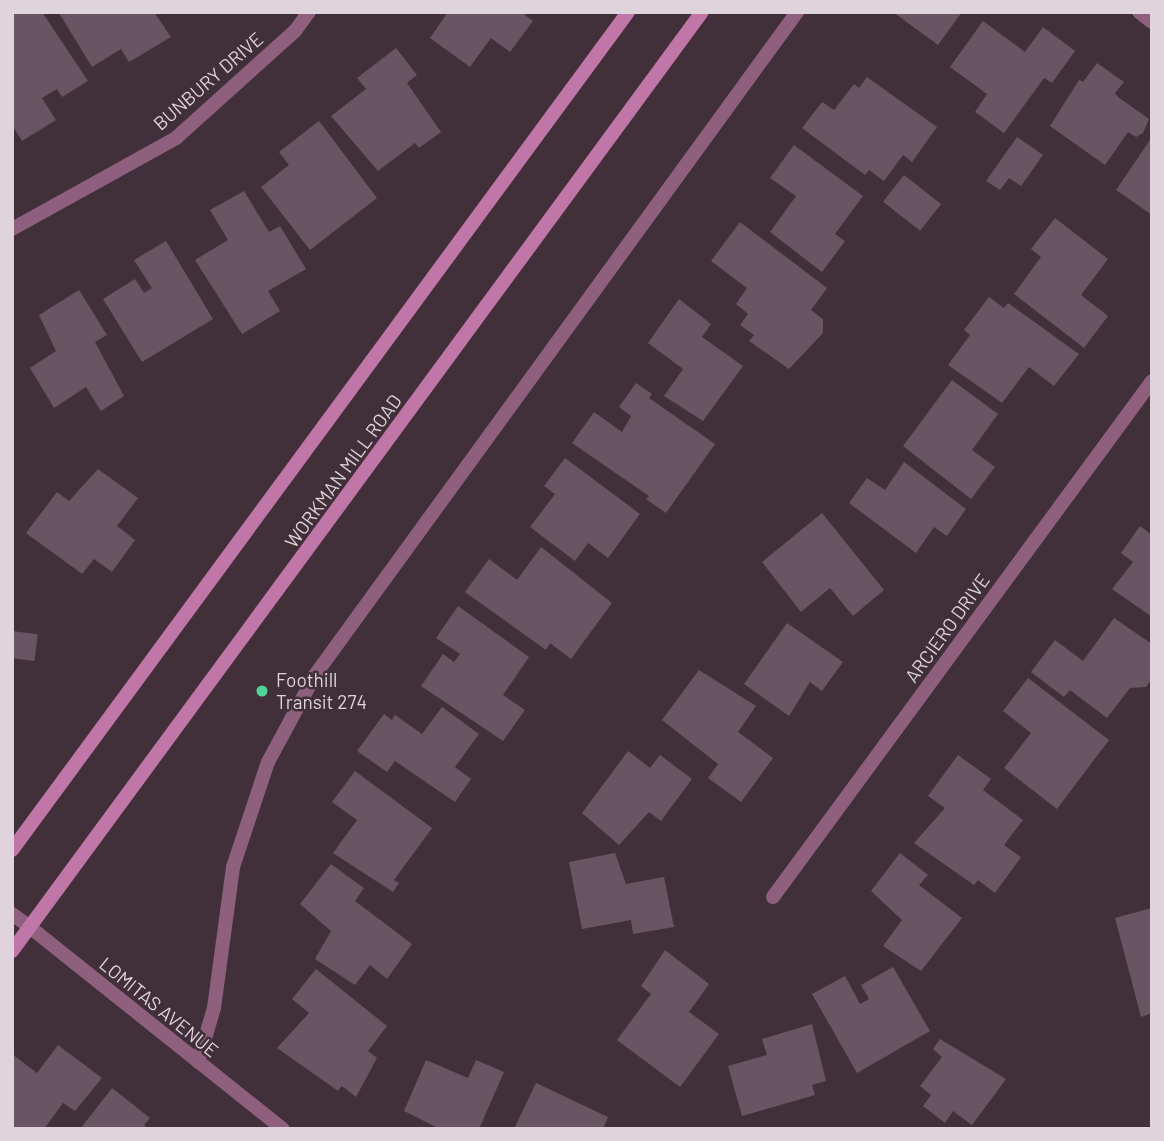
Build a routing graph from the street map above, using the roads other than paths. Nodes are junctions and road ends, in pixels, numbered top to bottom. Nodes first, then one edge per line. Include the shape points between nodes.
1 (309, 12) edge
2 (628, 12) edge
3 (702, 12) edge
4 (797, 12) edge
5 (1139, 12) edge
6 (1152, 22) edge
7 (12, 229) edge
8 (1152, 381) edge
9 (12, 850) edge
10 (773, 897) dead end
11 (12, 914) edge
12 (31, 928) junction
13 (12, 951) edge
14 (198, 1062) junction
15 (283, 1129) edge

1 - 7 street, BUNBURY DRIVE via 295,31 176,138
2 - 9 main road
3 - 12 main road, WORKMAN MILL ROAD
4 - 14 street via 315,675 268,762 233,867 214,1008
5 - 6 street
8 - 10 street, ARCIERO DRIVE
11 - 12 street, LOMITAS AVENUE
12 - 13 main road, WORKMAN MILL ROAD
12 - 14 street, LOMITAS AVENUE
14 - 15 street, LOMITAS AVENUE

